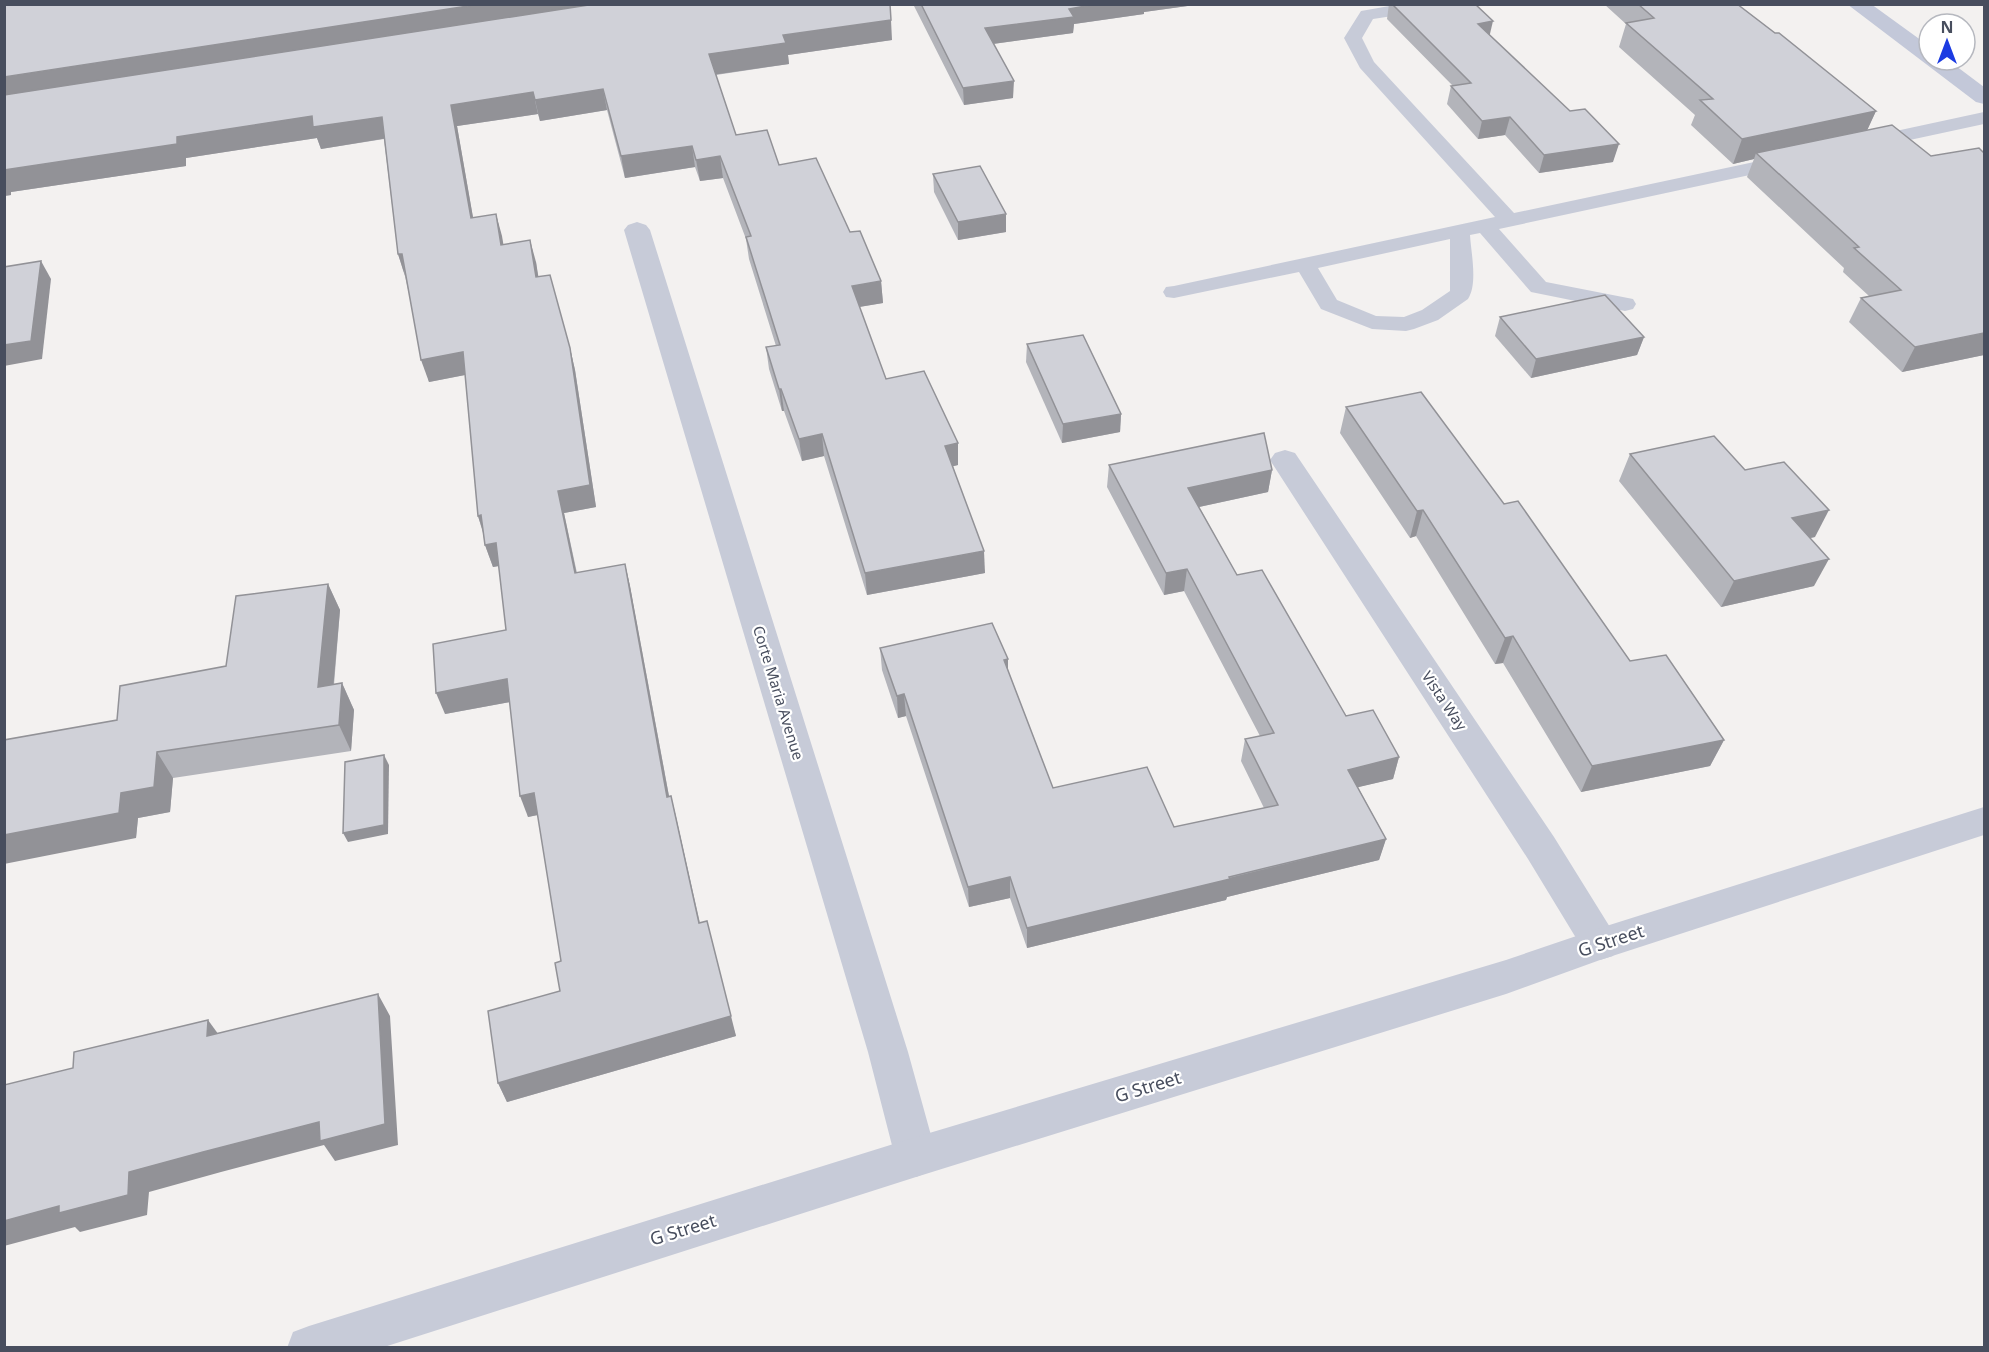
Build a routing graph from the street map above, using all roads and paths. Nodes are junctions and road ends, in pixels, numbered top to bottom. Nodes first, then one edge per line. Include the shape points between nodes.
1 (1438, 4) edge
2 (1857, 4) edge
3 (1917, 47) edge
4 (1950, 72) edge
5 (1984, 97) edge
6 (1984, 118) edge
7 (1852, 146) edge
8 (1806, 156) edge
9 (1510, 221) junction
10 (1485, 226) junction
11 (637, 230) dead end
12 (1460, 231) junction
13 (1305, 264) junction
14 (1174, 292) dead end
15 (1626, 304) dead end
16 (1285, 460) dead end
17 (1984, 822) edge
18 (1600, 944) junction
19 (916, 1157) junction
20 (309, 1347) edge

1 - 9 lane via 1367,15 1353,38 1366,64
2 - 3 main road
4 - 5 main road
6 - 7 lane
8 - 9 lane
9 - 10 lane
10 - 12 lane
10 - 15 lane via 1539,287
11 - 19 street, Corte Maria Avenue via 888,1052
12 - 13 lane
12 - 13 lane via 1460,294 1430,315 1406,324 1372,322 1329,304
13 - 14 lane
16 - 18 street, Vista Way
17 - 18 street, G Street
18 - 19 street, G Street via 1506,977
19 - 20 street, G Street

